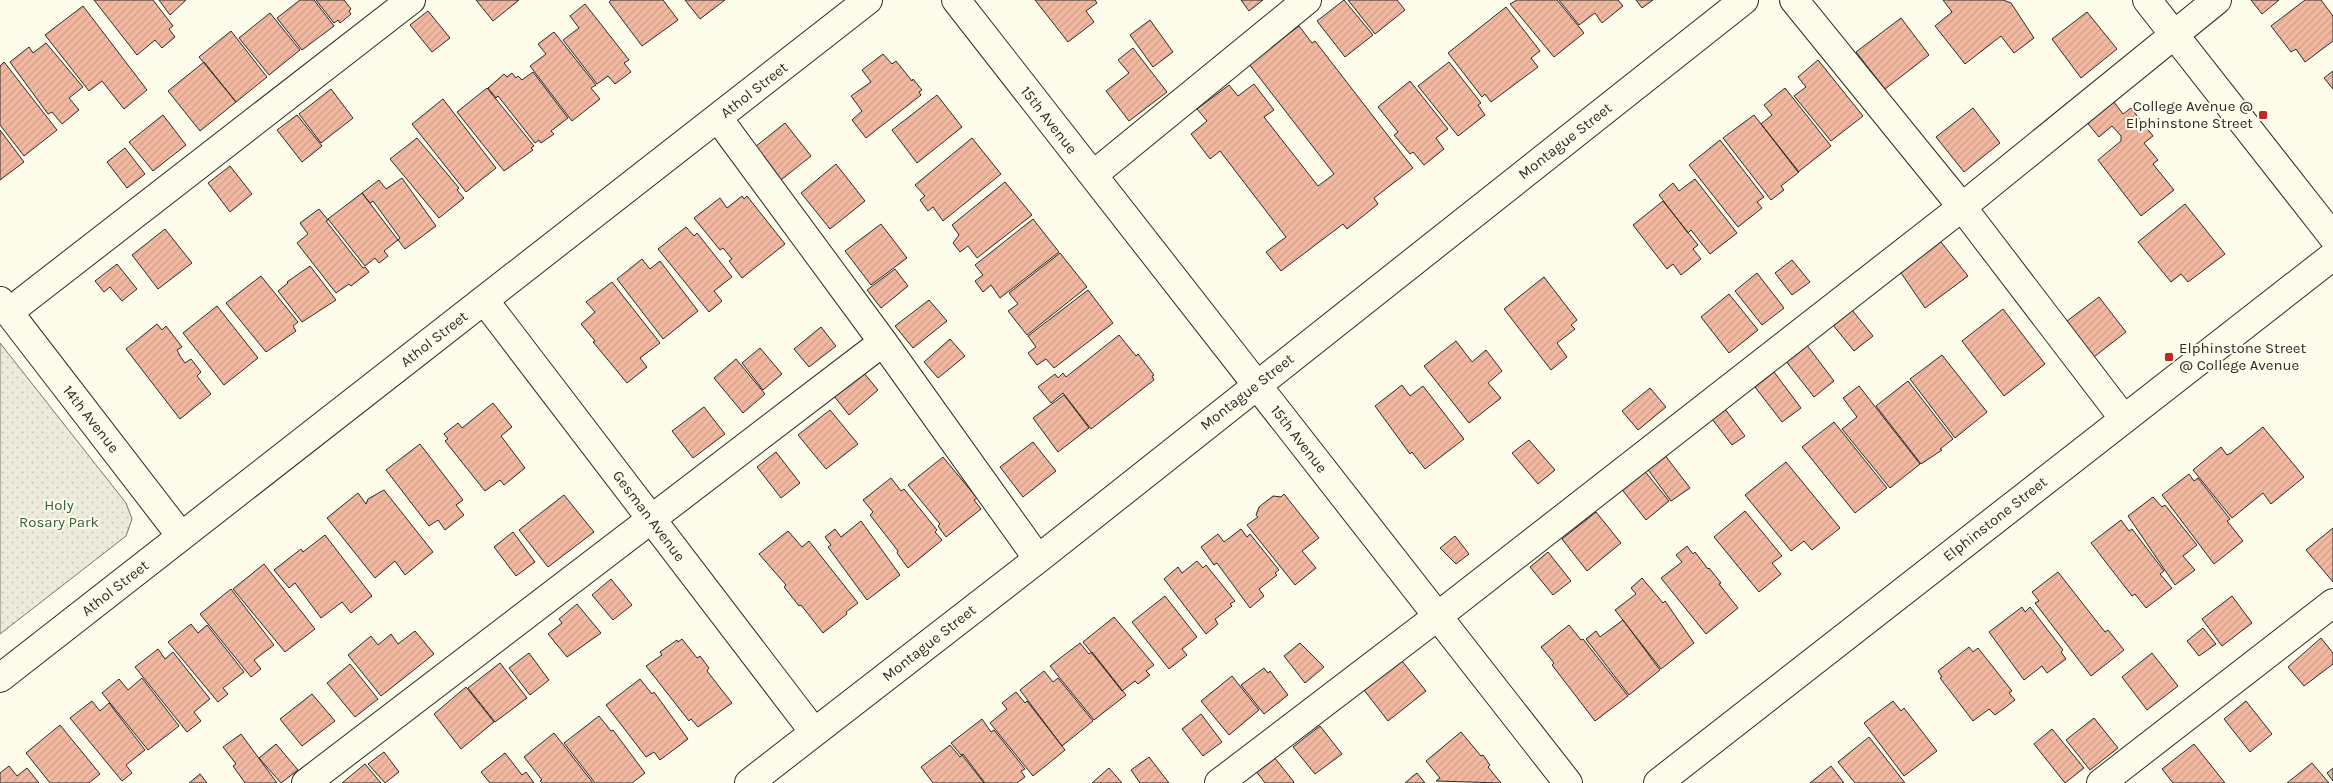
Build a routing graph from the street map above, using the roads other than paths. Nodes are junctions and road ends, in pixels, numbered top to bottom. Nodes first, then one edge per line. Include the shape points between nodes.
1 (411, 0) edge
2 (868, 0) edge
3 (956, 0) edge
4 (1307, 0) edge
5 (1744, 0) edge
6 (1794, 0) edge
7 (2147, 0) edge
8 (2217, 0) edge
9 (2174, 34) junction
10 (718, 118) junction
11 (1093, 176) junction
12 (1962, 207) junction
13 (2333, 237) edge
14 (2333, 256) edge
15 (484, 300) junction
16 (4, 307) edge
17 (883, 342) junction
18 (1257, 385) junction
19 (2124, 419) junction
20 (650, 518) junction
21 (181, 536) junction
22 (1038, 560) junction
23 (2333, 603) edge
24 (1438, 616) junction
25 (0, 678) edge
26 (814, 732) junction
27 (306, 783) edge
28 (749, 783) edge
29 (1219, 783) edge
30 (1568, 783) edge
31 (1658, 783) edge
32 (2102, 783) edge

1 - 16 street
2 - 10 street, Athol Street
3 - 11 street, 15th Avenue
4 - 11 street
5 - 18 street, Montague Street
6 - 12 street
7 - 9 street
8 - 9 street
9 - 12 street
9 - 13 street
10 - 15 street, Athol Street
10 - 17 street
11 - 18 street, 15th Avenue
12 - 19 street
12 - 24 street
14 - 19 street, Elphinstone Street
15 - 20 street, Gesman Avenue
15 - 21 street, Athol Street
16 - 21 street, 14th Avenue
17 - 20 street
17 - 22 street
18 - 22 street, Montague Street
18 - 24 street, 15th Avenue
19 - 31 street, Elphinstone Street
20 - 26 street, Gesman Avenue
20 - 27 street
21 - 25 street, Athol Street
22 - 26 street, Montague Street
23 - 32 street
24 - 29 street
24 - 30 street, 15th Avenue
26 - 28 street, Montague Street

